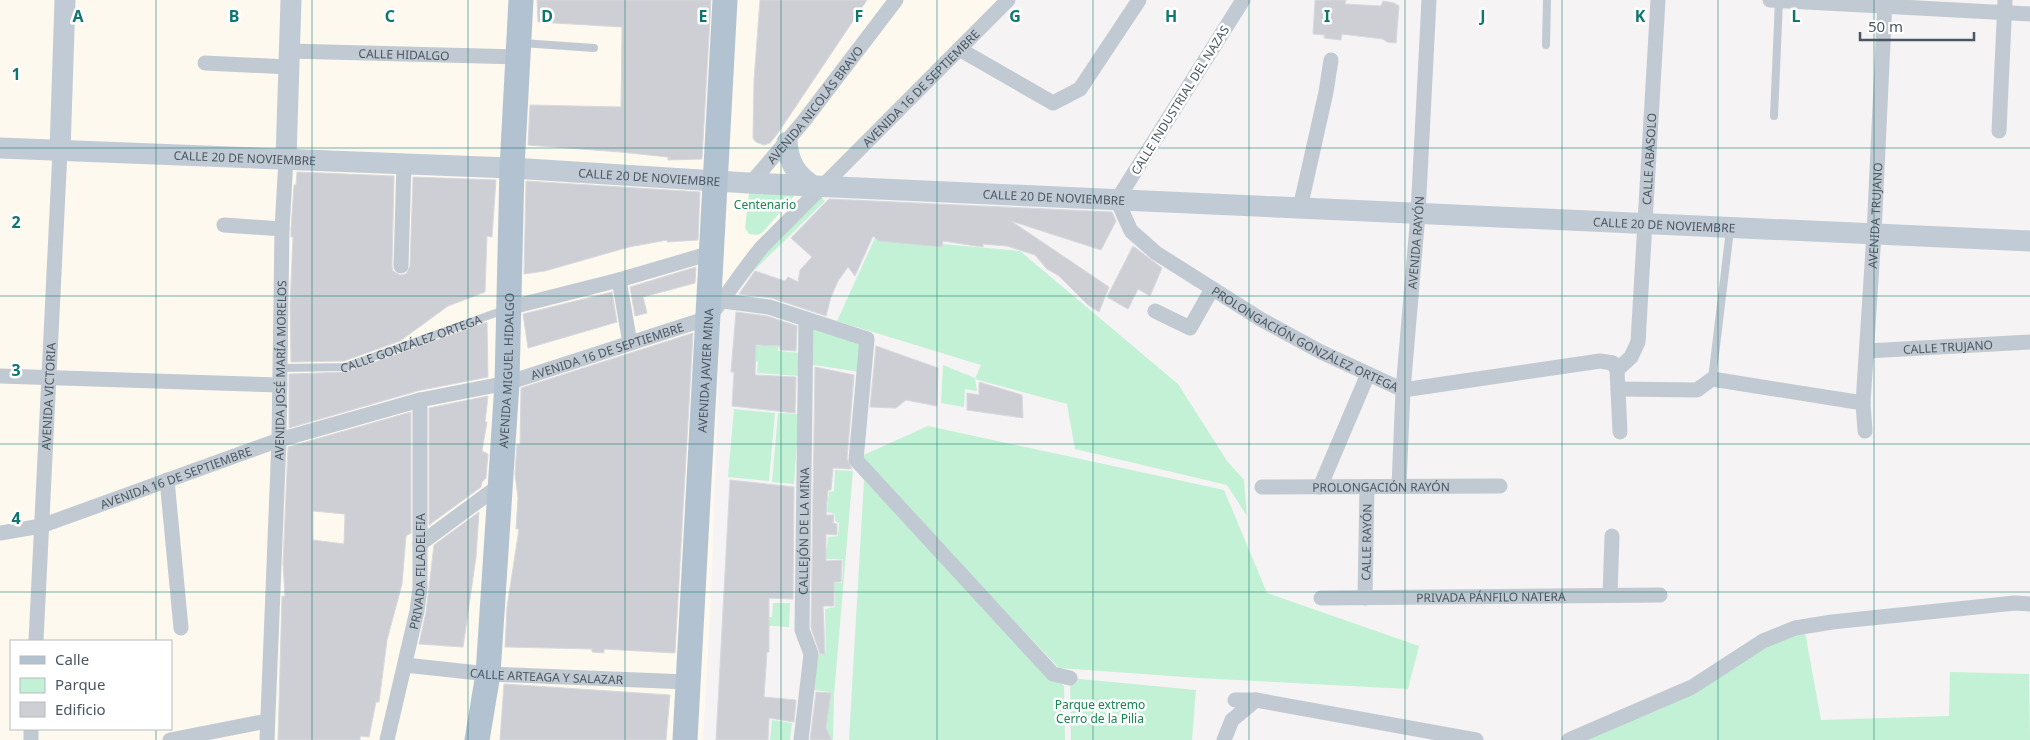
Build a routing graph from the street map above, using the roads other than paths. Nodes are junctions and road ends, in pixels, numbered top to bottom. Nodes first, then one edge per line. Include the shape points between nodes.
1 (65, 0) edge
2 (291, 0) edge
3 (520, 0) edge
4 (725, 0) edge
5 (896, 0) edge
6 (1008, 0) edge
7 (1139, 0) edge
8 (1243, 0) edge
9 (1429, 0) edge
10 (1548, 0) edge
11 (1658, 0) edge
12 (1770, 0) edge
13 (1779, 0) edge
14 (1885, 2) edge
15 (2005, 6) edge
16 (2030, 14) edge
17 (1546, 45) dead end
18 (594, 48) dead end
19 (959, 49) junction
20 (519, 50) junction
21 (289, 59) junction
22 (1331, 60) dead end
23 (205, 64) dead end
24 (1774, 116) dead end
25 (1999, 131) dead end
26 (787, 142) junction
27 (0, 148) edge
28 (60, 151) junction
29 (286, 159) junction
30 (404, 163) junction
31 (512, 168) junction
32 (715, 181) junction
33 (751, 183) junction
34 (818, 186) junction
35 (1117, 200) junction
36 (1300, 208) junction
37 (1418, 214) junction
38 (1645, 224) junction
39 (224, 225) dead end
40 (1730, 228) junction
41 (282, 229) junction
42 (1874, 234) junction
43 (2030, 241) edge
44 (711, 253) junction
45 (401, 266) dead end
46 (619, 280) junction
47 (1212, 289) junction
48 (508, 308) junction
49 (715, 310) junction
50 (1155, 311) dead end
51 (806, 319) junction
52 (2030, 342) edge
53 (630, 343) junction
54 (1866, 351) junction
55 (281, 368) junction
56 (1617, 370) junction
57 (1368, 374) junction
58 (0, 376) edge
59 (49, 377) junction
60 (1712, 379) junction
61 (507, 383) junction
62 (280, 385) junction
63 (1618, 389) junction
64 (1403, 390) junction
65 (420, 400) junction
66 (1863, 402) junction
67 (1865, 431) dead end
68 (1620, 432) dead end
69 (279, 440) junction
70 (168, 480) junction
71 (500, 485) junction
72 (1399, 486) junction
73 (1500, 486) dead end
74 (1262, 487) dead end
75 (1320, 487) junction
76 (1367, 487) junction
77 (41, 526) junction
78 (0, 533) edge
79 (1612, 536) dead end
80 (420, 544) junction
81 (1610, 595) junction
82 (1660, 595) dead end
83 (1321, 598) dead end
84 (1365, 598) junction
85 (2030, 604) edge
86 (181, 628) dead end
87 (36, 640) edge
88 (405, 666) junction
89 (488, 674) junction
90 (1070, 678) dead end
91 (688, 682) junction
92 (1235, 700) dead end
93 (1256, 700) junction
94 (267, 721) junction
95 (1456, 738) edge
96 (170, 740) edge
97 (267, 740) edge
98 (387, 740) edge
99 (477, 740) edge
100 (685, 740) edge
101 (801, 740) edge
102 (1224, 740) edge
103 (1476, 740) edge
104 (1568, 740) edge

1 - 28 main road
2 - 21 main road, AVENIDA JOSÉ MARÍA MORELOS
3 - 20 main road, AVENIDA MIGUEL HIDALGO
4 - 32 main road, AVENIDA JAVIER MINA
5 - 26 street, AVENIDA NICOLÁS BRAVO
6 - 19 street, AVENIDA 16 DE SEPTIEMBRE
7 - 19 street via 1080,89 1053,103
8 - 35 street, CALLE INDUSTRIAL DEL NAZAS
9 - 37 street, AVENIDA RAYÓN
10 - 17 lane
11 - 38 street, CALLE ABASOLO
12 - 13 street
13 - 14 street
13 - 24 lane
14 - 15 street
14 - 42 street, AVENIDA TRUJANO
15 - 16 street
15 - 25 street
18 - 20 lane
19 - 34 street, AVENIDA 16 DE SEPTIEMBRE
20 - 21 street, CALLE HIDALGO
20 - 31 main road, AVENIDA MIGUEL HIDALGO
21 - 23 street, CALLE HIDALGO
21 - 29 main road, AVENIDA JOSÉ MARÍA MORELOS
22 - 36 street
26 - 33 street, AVENIDA NICOLÁS BRAVO
26 - 34 main road via 793,168
27 - 28 main road, CALLE 20 DE NOVIEMBRE
28 - 29 main road, CALLE 20 DE NOVIEMBRE
28 - 59 street, AVENIDA VICTORIA
29 - 30 main road, CALLE 20 DE NOVIEMBRE
29 - 41 street, AVENIDA JOSÉ MARÍA MORELOS
30 - 31 main road, CALLE 20 DE NOVIEMBRE
30 - 45 street
31 - 32 main road, CALLE 20 DE NOVIEMBRE
31 - 48 main road, AVENIDA MIGUEL HIDALGO
32 - 33 main road, CALLE 20 DE NOVIEMBRE
32 - 44 main road, AVENIDA JAVIER MINA
33 - 34 main road, CALLE 20 DE NOVIEMBRE
34 - 35 main road, CALLE 20 DE NOVIEMBRE
34 - 49 street, AVENIDA 16 DE SEPTIEMBRE via 741,271
35 - 36 main road, CALLE 20 DE NOVIEMBRE
35 - 47 street, PROLONGACIÓN GONZÁLEZ ORTEGA via 1139,240
36 - 37 main road, CALLE 20 DE NOVIEMBRE
37 - 38 main road, CALLE 20 DE NOVIEMBRE
37 - 64 street, AVENIDA RAYÓN
38 - 40 main road, CALLE 20 DE NOVIEMBRE
38 - 56 street, CALLE ABASOLO via 1638,342 1631,357
39 - 41 street
40 - 42 main road, CALLE 20 DE NOVIEMBRE
40 - 60 lane
41 - 55 street, AVENIDA JOSÉ MARÍA MORELOS
42 - 43 main road, CALLE 20 DE NOVIEMBRE
42 - 54 street, AVENIDA TRUJANO
44 - 46 street, CALLE GONZÁLEZ ORTEGA
44 - 49 main road, AVENIDA JAVIER MINA
46 - 48 street, CALLE GONZÁLEZ ORTEGA
46 - 53 street
47 - 50 street via 1190,328
47 - 57 street, PROLONGACIÓN GONZÁLEZ ORTEGA via 1321,352
48 - 55 lane, CALLE GONZÁLEZ ORTEGA via 345,367
48 - 61 main road, AVENIDA MIGUEL HIDALGO
49 - 51 street via 769,307
49 - 53 street, AVENIDA 16 DE SEPTIEMBRE
49 - 91 main road, AVENIDA JAVIER MINA
51 - 90 street via 867,339 856,460 1053,674
51 - 101 street, CALLEJÓN DE LA MINA via 802,630 811,654
52 - 54 street, CALLE TRUJANO
53 - 61 street, AVENIDA 16 DE SEPTIEMBRE
54 - 66 street, AVENIDA TRUJANO
55 - 62 street, AVENIDA JOSÉ MARÍA MORELOS
56 - 63 street
56 - 64 street, PROLONGACIÓN GONZÁLEZ ORTEGA via 1613,363 1600,361
57 - 64 street, PROLONGACIÓN GONZÁLEZ ORTEGA
57 - 75 street
58 - 59 street
59 - 62 street
59 - 77 street, AVENIDA VICTORIA
60 - 63 street via 1692,391
60 - 66 street
61 - 65 street, AVENIDA 16 DE SEPTIEMBRE
61 - 71 main road, AVENIDA MIGUEL HIDALGO
62 - 69 street, AVENIDA JOSÉ MARÍA MORELOS
63 - 68 street
64 - 72 street, AVENIDA RAYÓN
65 - 69 street, AVENIDA 16 DE SEPTIEMBRE
65 - 80 street, PRIVADA FILADELFIA
66 - 67 street, AVENIDA TRUJANO
69 - 70 street, AVENIDA 16 DE SEPTIEMBRE
69 - 94 street, AVENIDA JOSÉ MARÍA MORELOS
70 - 77 street, AVENIDA 16 DE SEPTIEMBRE
70 - 86 street
71 - 80 street
71 - 89 main road, AVENIDA MIGUEL HIDALGO
72 - 73 street, PROLONGACIÓN RAYÓN
72 - 76 street, PROLONGACIÓN RAYÓN
74 - 75 street, PROLONGACIÓN RAYÓN
75 - 76 street, PROLONGACIÓN RAYÓN
76 - 84 street, CALLE RAYÓN
77 - 78 street, AVENIDA 16 DE SEPTIEMBRE
77 - 87 street, AVENIDA VICTORIA
79 - 81 street
80 - 88 street, PRIVADA FILADELFIA via 417,611
81 - 82 street, PRIVADA PÁNFILO NATERA
81 - 84 street, PRIVADA PÁNFILO NATERA
83 - 84 street, PRIVADA PÁNFILO NATERA
85 - 104 street via 1885,616 1795,628 1763,641 1692,687
88 - 89 street, CALLE ARTEAGA Y SALAZAR
88 - 98 street, PRIVADA FILADELFIA
89 - 91 street, CALLE ARTEAGA Y SALAZAR
89 - 99 main road, AVENIDA MIGUEL HIDALGO
91 - 100 main road, AVENIDA JAVIER MINA
92 - 93 street
93 - 95 street
93 - 102 street via 1232,720
94 - 96 street
94 - 97 street, AVENIDA JOSÉ MARÍA MORELOS
95 - 103 street

